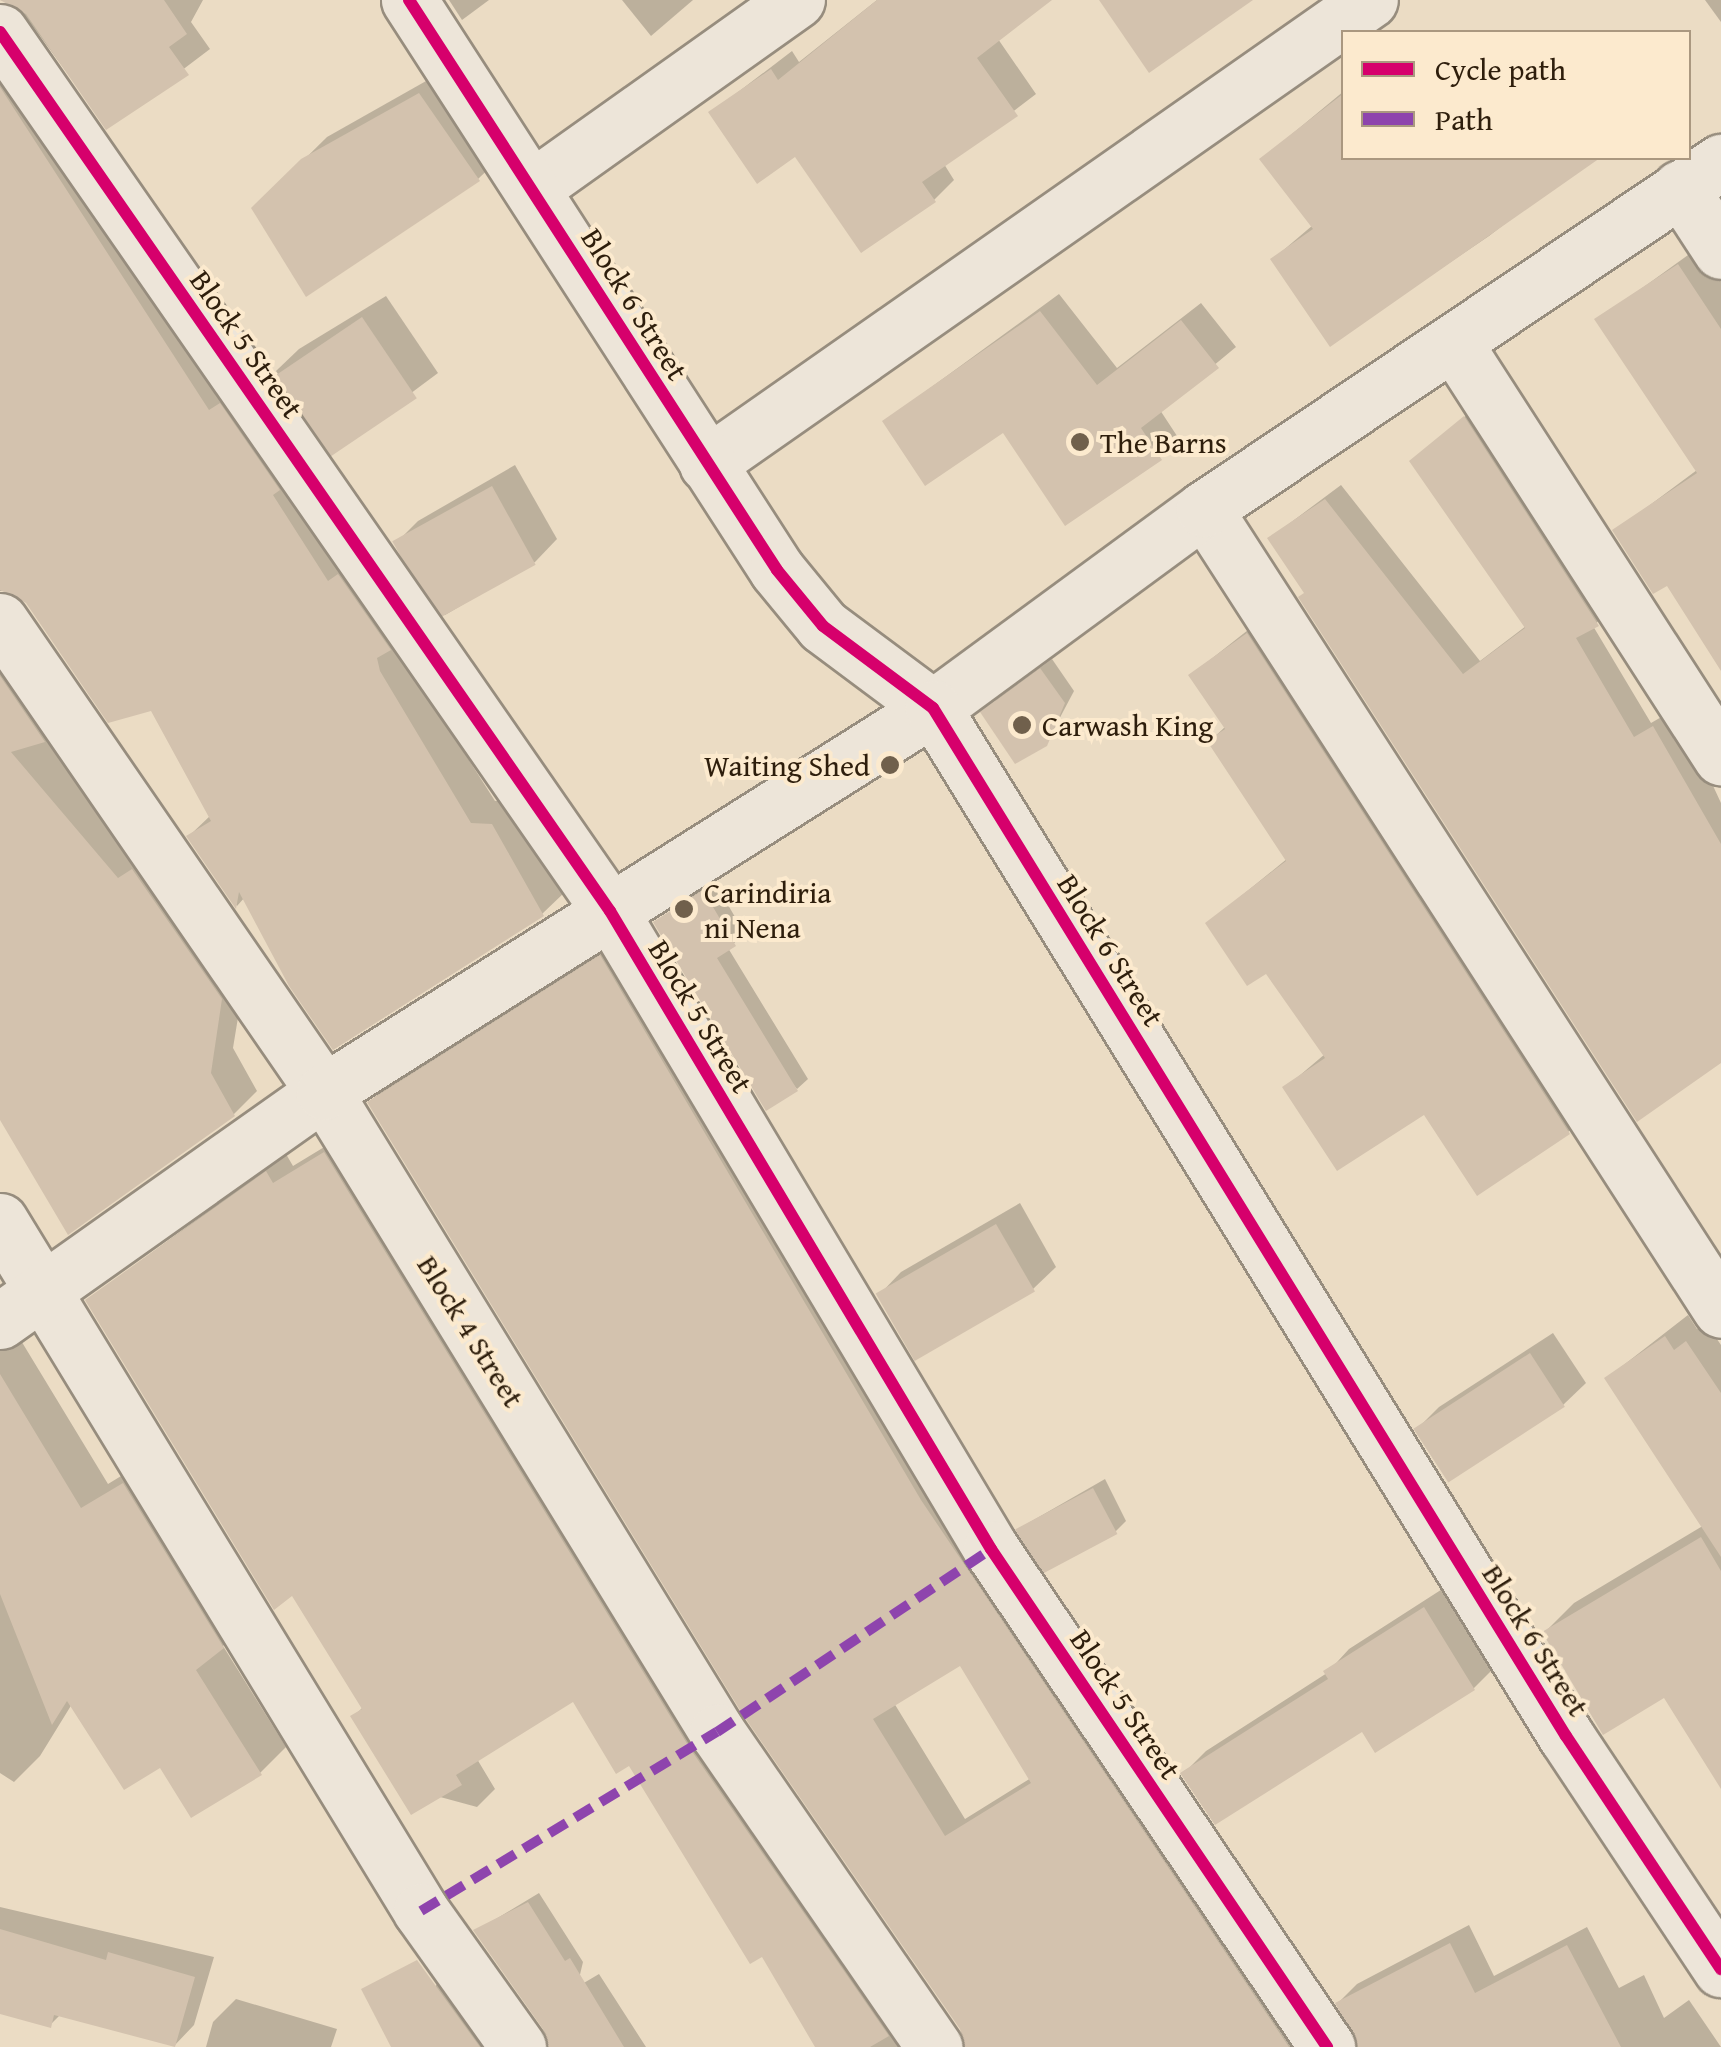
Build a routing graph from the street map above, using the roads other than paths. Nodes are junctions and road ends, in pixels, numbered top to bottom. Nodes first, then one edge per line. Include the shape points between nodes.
1 (409, 0) edge
2 (797, 0) edge
3 (1370, 0) edge
4 (0, 32) edge
5 (1701, 174) edge
6 (532, 188) junction
7 (1721, 251) edge
8 (1454, 343) junction
9 (708, 464) junction
10 (1204, 510) junction
11 (0, 620) edge
12 (933, 708) junction
13 (1721, 758) edge
14 (610, 911) junction
15 (324, 1092) junction
16 (0, 1220) edge
17 (46, 1290) junction
18 (1721, 1310) edge
19 (0, 1321) edge
20 (1721, 1970) edge
21 (518, 2047) edge
22 (934, 2047) edge
23 (1327, 2047) edge

1 - 6 street, Block 6 Street
2 - 6 street
3 - 9 street
4 - 14 street, Block 5 Street
5 - 7 street
5 - 8 street
6 - 9 street, Block 6 Street
8 - 10 street
8 - 13 street
9 - 12 street, Block 6 Street via 777,570 823,626
10 - 12 street
10 - 18 street
11 - 15 street, Block 4 Street
12 - 14 street
12 - 20 street, Block 6 Street via 1566,1736
14 - 15 street
14 - 23 street, Block 5 Street via 991,1549
15 - 17 street
15 - 22 street, Block 4 Street via 717,1732
16 - 17 street
17 - 19 street
17 - 21 street via 421,1911

